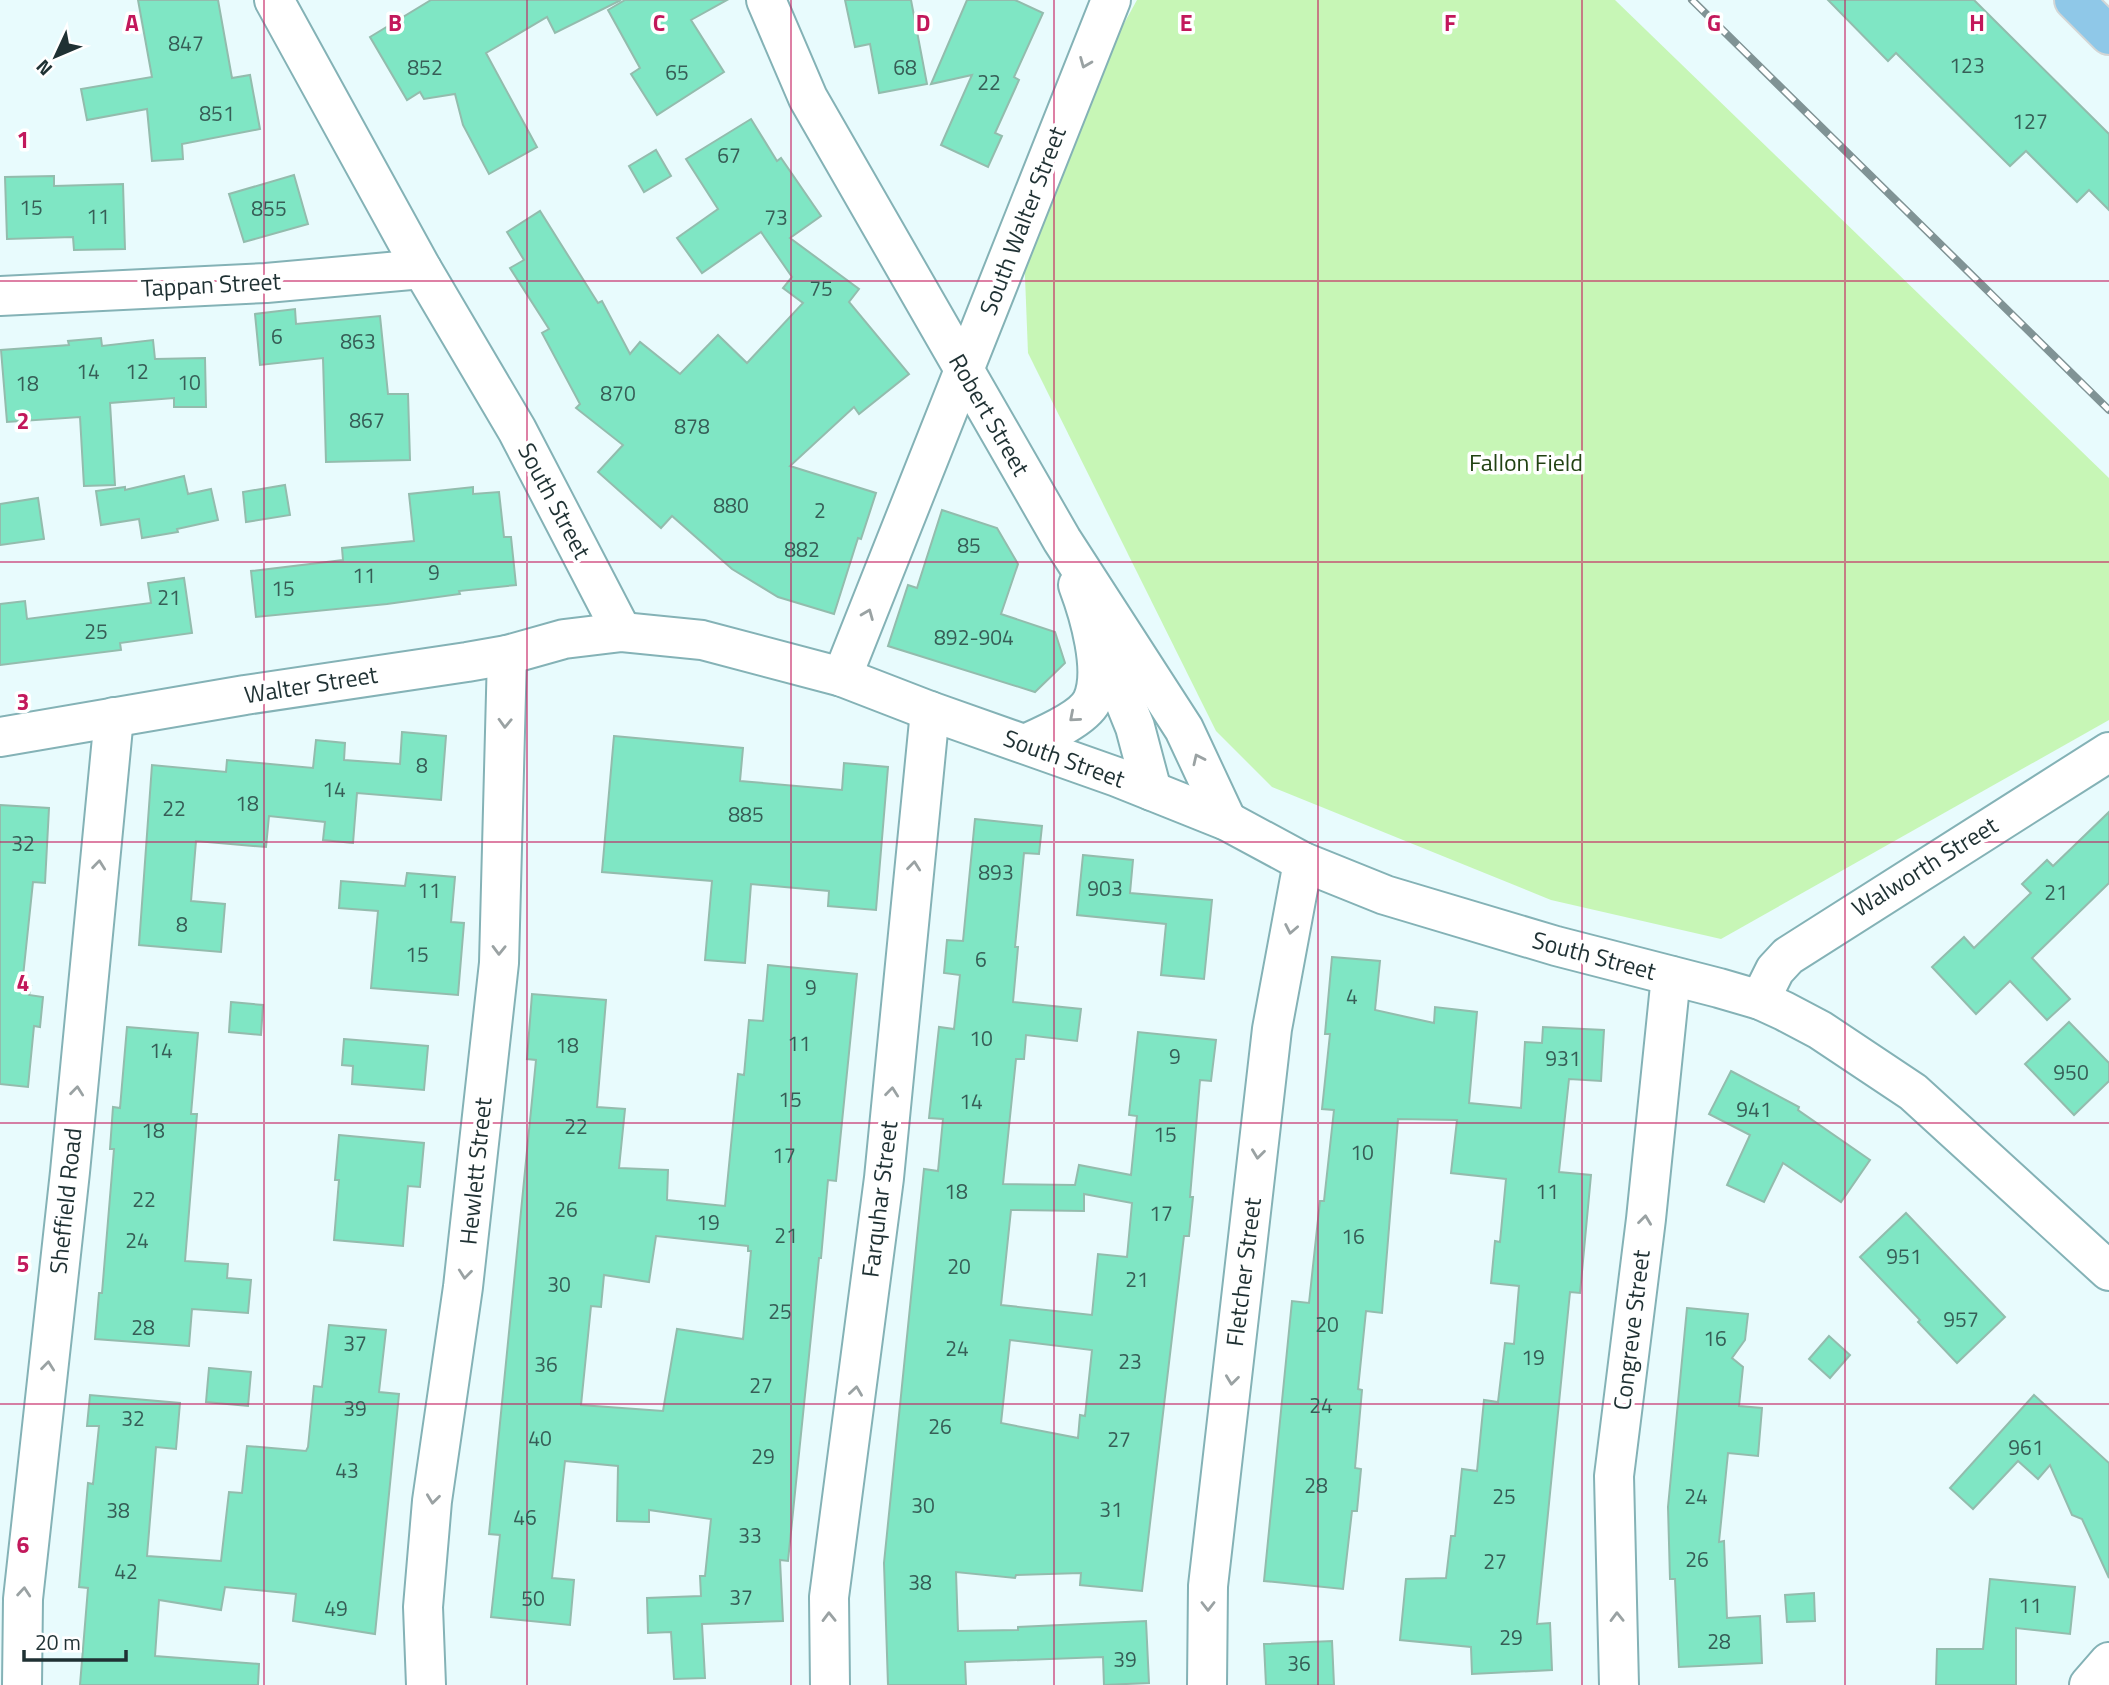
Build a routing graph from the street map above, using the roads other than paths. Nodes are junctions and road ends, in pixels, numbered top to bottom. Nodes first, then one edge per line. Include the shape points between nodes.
1 (274, 0) edge
2 (765, 0) edge
3 (1111, 0) edge
4 (2074, 0) edge
5 (2109, 35) edge
6 (422, 269) junction
7 (0, 296) edge
8 (964, 371) junction
9 (1062, 540) junction
10 (1087, 609) junction
11 (622, 632) junction
12 (507, 655) junction
13 (842, 677) junction
14 (930, 711) junction
15 (114, 717) junction
16 (0, 737) edge
17 (1025, 744) junction
18 (2105, 762) edge
19 (1152, 791) junction
20 (1227, 821) junction
21 (1303, 862) junction
22 (1671, 976) junction
23 (1760, 1000) junction
24 (2109, 1271) edge
25 (2109, 1662) edge
26 (22, 1685) edge
27 (426, 1685) edge
28 (830, 1685) edge
29 (1207, 1685) edge
30 (1619, 1685) edge
31 (2089, 1685) edge

1 - 6 street, South Street
2 - 8 street, Robert Street via 808,98
3 -> 8 street, South Walter Street
4 - 5 main road
6 - 7 street, Tappan Street via 266,283
6 - 11 street, South Street via 517,430
8 - 9 street, Robert Street
13 -> 8 street, South Walter Street
9 - 10 street
20 -> 9 street, Robert Street via 1184,729
10 -> 17 street via 1098,670 1091,702 1066,724
10 - 19 street via 1135,727
11 - 12 street, Walter Street via 564,639
11 - 13 street, South Street via 702,640
12 - 15 street, Walter Street
12 -> 27 street, Hewlett Street via 499,963 463,1287 432,1501 424,1606
13 - 14 street, South Street
14 - 17 street, South Street
28 -> 14 street, Farquhar Street via 829,1597 884,1178
15 - 16 street, Walter Street
26 -> 15 street, Sheffield Road via 23,1599
17 - 19 street, South Street
18 - 23 street, Walworth Street via 1788,956
19 - 20 street, South Street
20 - 21 street, South Street
21 - 22 street, South Street via 1385,895
21 -> 29 street, Fletcher Street via 1272,1029 1208,1587
22 - 23 street, South Street
30 -> 22 street, Congreve Street via 1614,1476
23 - 24 street, South Street via 1820,1030 1913,1092
25 - 31 street

